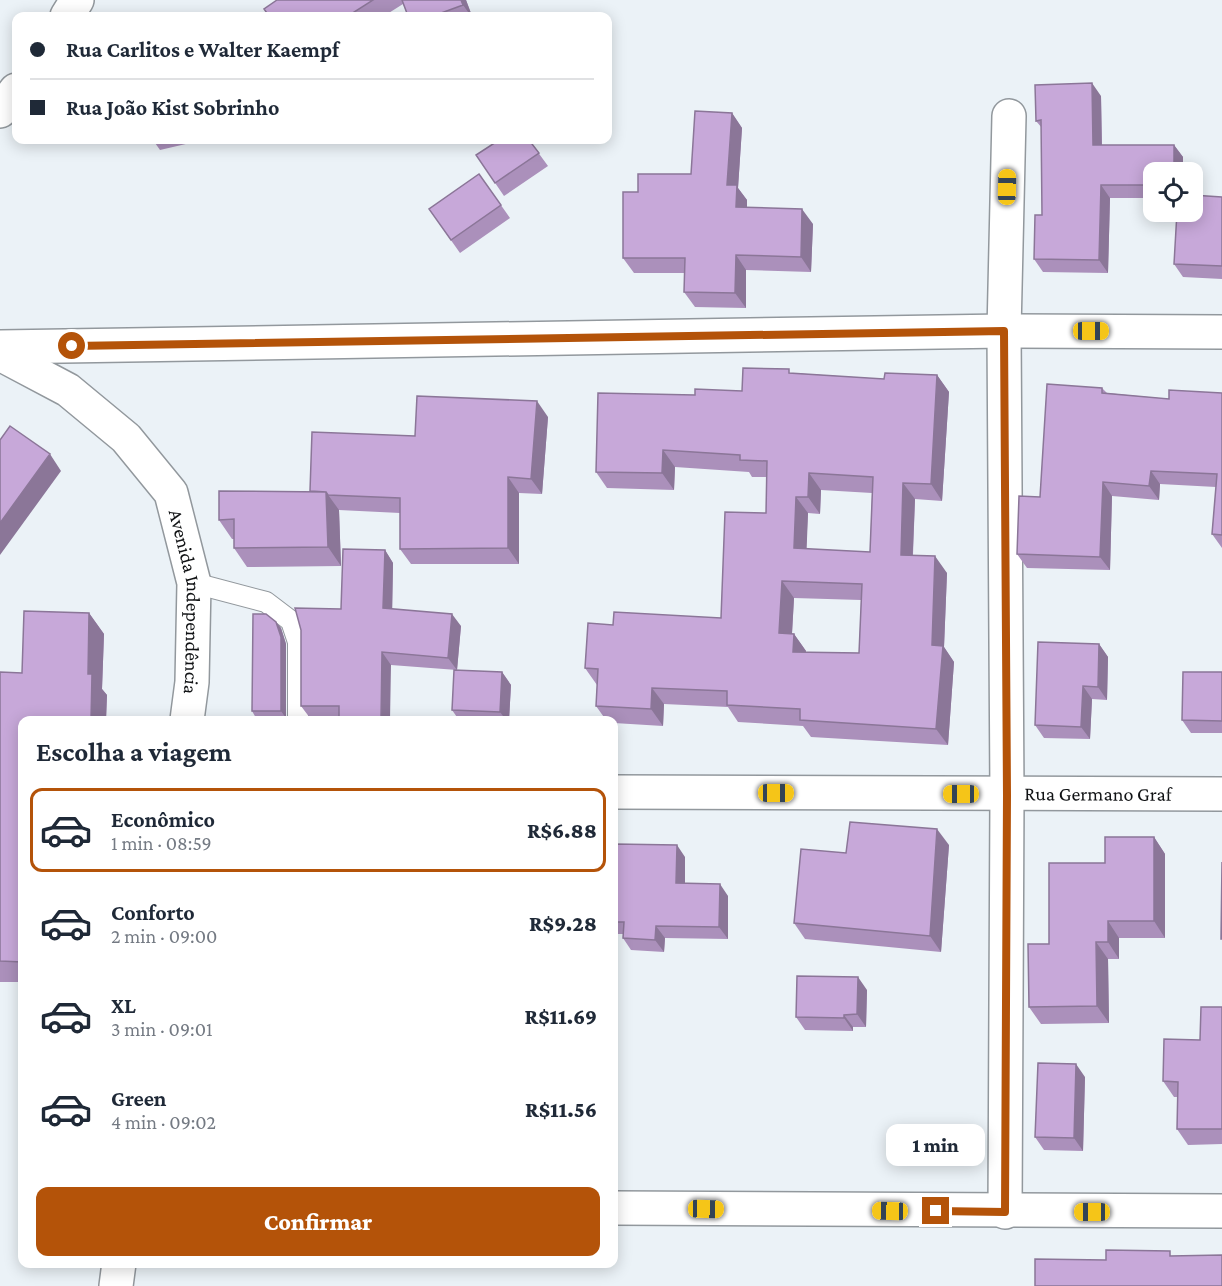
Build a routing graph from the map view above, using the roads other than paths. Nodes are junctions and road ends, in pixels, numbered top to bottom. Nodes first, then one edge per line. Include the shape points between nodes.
1 (12, 95) edge
2 (0, 111) edge
3 (1008, 116) dead end
4 (1004, 331) junction
5 (1222, 332) edge
6 (0, 347) edge
7 (0, 354) edge
8 (194, 583) junction
9 (188, 716) edge
10 (298, 716) edge
11 (618, 792) edge
12 (1222, 794) edge
13 (1007, 795) junction
14 (618, 1208) edge
15 (1222, 1211) edge
16 (1005, 1212) junction
17 (118, 1268) edge
18 (116, 1286) edge

1 - 2 street
3 - 4 street
4 - 5 street
4 - 6 street
4 - 13 street
7 - 8 street, Avenida Independência via 68,390 126,438 171,493
8 - 9 street, Avenida Independência
8 - 10 lane via 266,602 291,621 298,642
11 - 13 street, Rua Germano Graf
12 - 13 street, Rua Germano Graf
13 - 16 street
14 - 16 street
15 - 16 street
17 - 18 street

